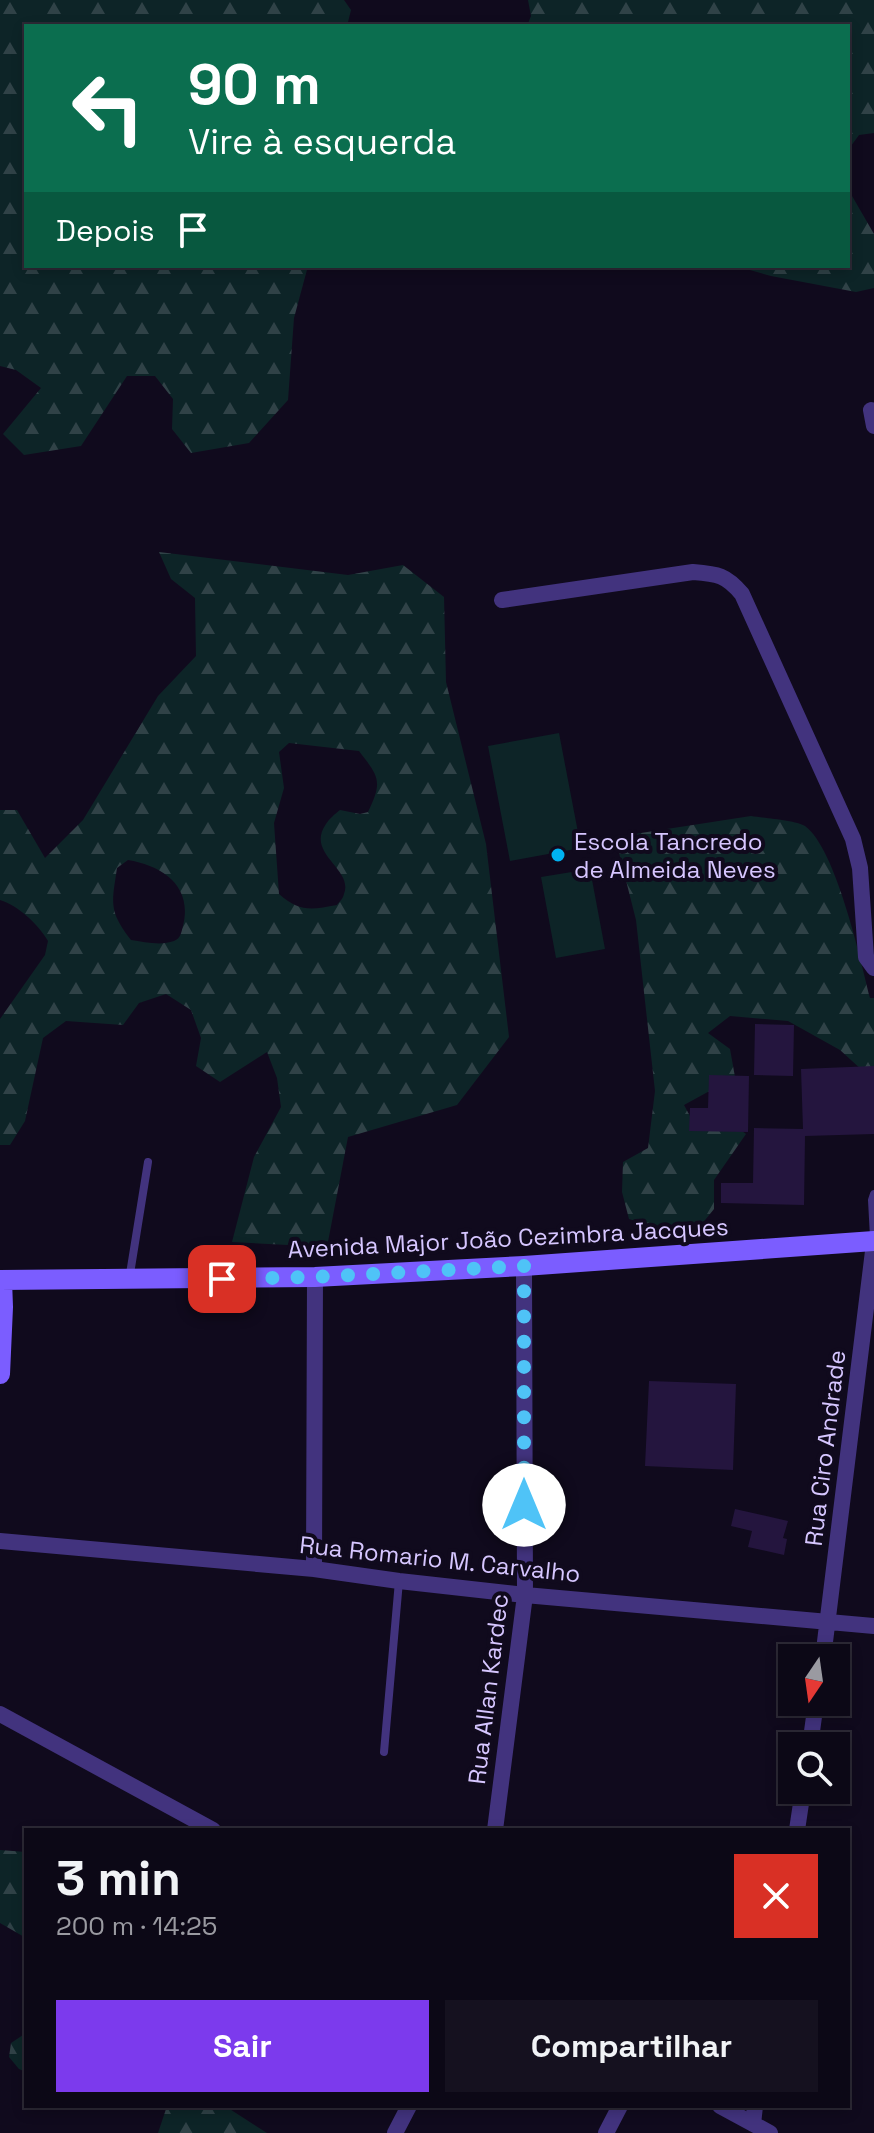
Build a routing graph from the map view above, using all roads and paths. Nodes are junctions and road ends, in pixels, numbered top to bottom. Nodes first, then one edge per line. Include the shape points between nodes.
1 (502, 600) dead end
2 (874, 968) edge
3 (148, 1162) dead end
4 (874, 1194) edge
5 (874, 1240) edge
6 (524, 1266) junction
7 (315, 1277) junction
8 (1, 1280) edge
9 (129, 1280) junction
10 (2, 1306) edge
11 (0, 1374) edge
12 (0, 1541) edge
13 (314, 1569) junction
14 (399, 1581) junction
15 (525, 1595) junction
16 (828, 1622) junction
17 (874, 1626) edge
18 (825, 1644) edge
19 (0, 1714) edge
20 (384, 1752) dead end
21 (801, 1804) edge
22 (209, 1828) edge
23 (495, 1828) edge
24 (797, 1828) edge
25 (408, 2108) edge
26 (619, 2108) edge
27 (724, 2108) edge
28 (755, 2108) edge
29 (753, 2124) junction
30 (395, 2133) edge
31 (606, 2133) edge
32 (770, 2133) edge

1 - 2 street via 693,572 731,580 853,839 866,957
3 - 9 lane
4 - 5 lane
5 - 6 street, Avenida Major João Cezimbra Jacques
5 - 16 street, Rua Ciro Andrade
6 - 7 street, Avenida Major João Cezimbra Jacques
6 - 15 street, Rua Allan Kardec
7 - 9 street, Avenida Major João Cezimbra Jacques
7 - 13 street
8 - 9 street, Avenida Major João Cezimbra Jacques
8 - 10 street
10 - 11 street
12 - 13 street, Rua Romario M. Carvalho
13 - 14 street, Rua Romario M. Carvalho
14 - 15 street, Rua Romario M. Carvalho
14 - 20 lane
15 - 16 street, Rua Romario M. Carvalho
15 - 23 street, Rua Allan Kardec
16 - 17 street, Rua Romario M. Carvalho
16 - 18 street, Rua Ciro Andrade
19 - 22 street
21 - 24 street
25 - 30 street
26 - 31 street
27 - 29 street
28 - 29 street
29 - 32 street

